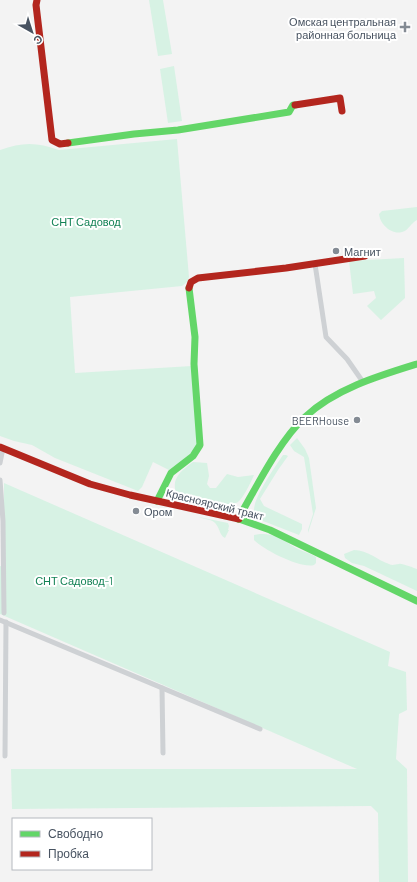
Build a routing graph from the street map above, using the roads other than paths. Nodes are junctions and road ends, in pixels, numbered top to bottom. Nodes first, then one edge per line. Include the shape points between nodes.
1 (37, 0) edge
2 (342, 111) dead end
3 (365, 256) dead end
4 (315, 264) junction
5 (417, 364) edge
6 (363, 382) junction
7 (1, 448) edge
8 (0, 463) edge
9 (0, 480) edge
10 (157, 501) junction
11 (238, 519) junction
12 (417, 601) edge
13 (4, 613) dead end
14 (0, 620) edge
15 (6, 622) junction
16 (162, 688) junction
17 (260, 729) dead end
18 (163, 752) dead end
19 (5, 756) dead end

1 - 2 street via 52,140 62,143 178,130 289,112 293,105 340,98
3 - 4 street
4 - 6 street via 326,337 347,359
4 - 10 street via 198,278 189,283 196,351 194,364 200,445 186,462 172,473
5 - 6 street
6 - 11 street via 322,405 292,432
7 - 8 street
7 - 10 street, Красноярский тракт via 90,484
9 - 13 street
10 - 11 street, Красноярский тракт
11 - 12 street, Красноярский тракт via 270,530
14 - 15 street
15 - 16 street
15 - 19 street
16 - 17 street
16 - 18 street

